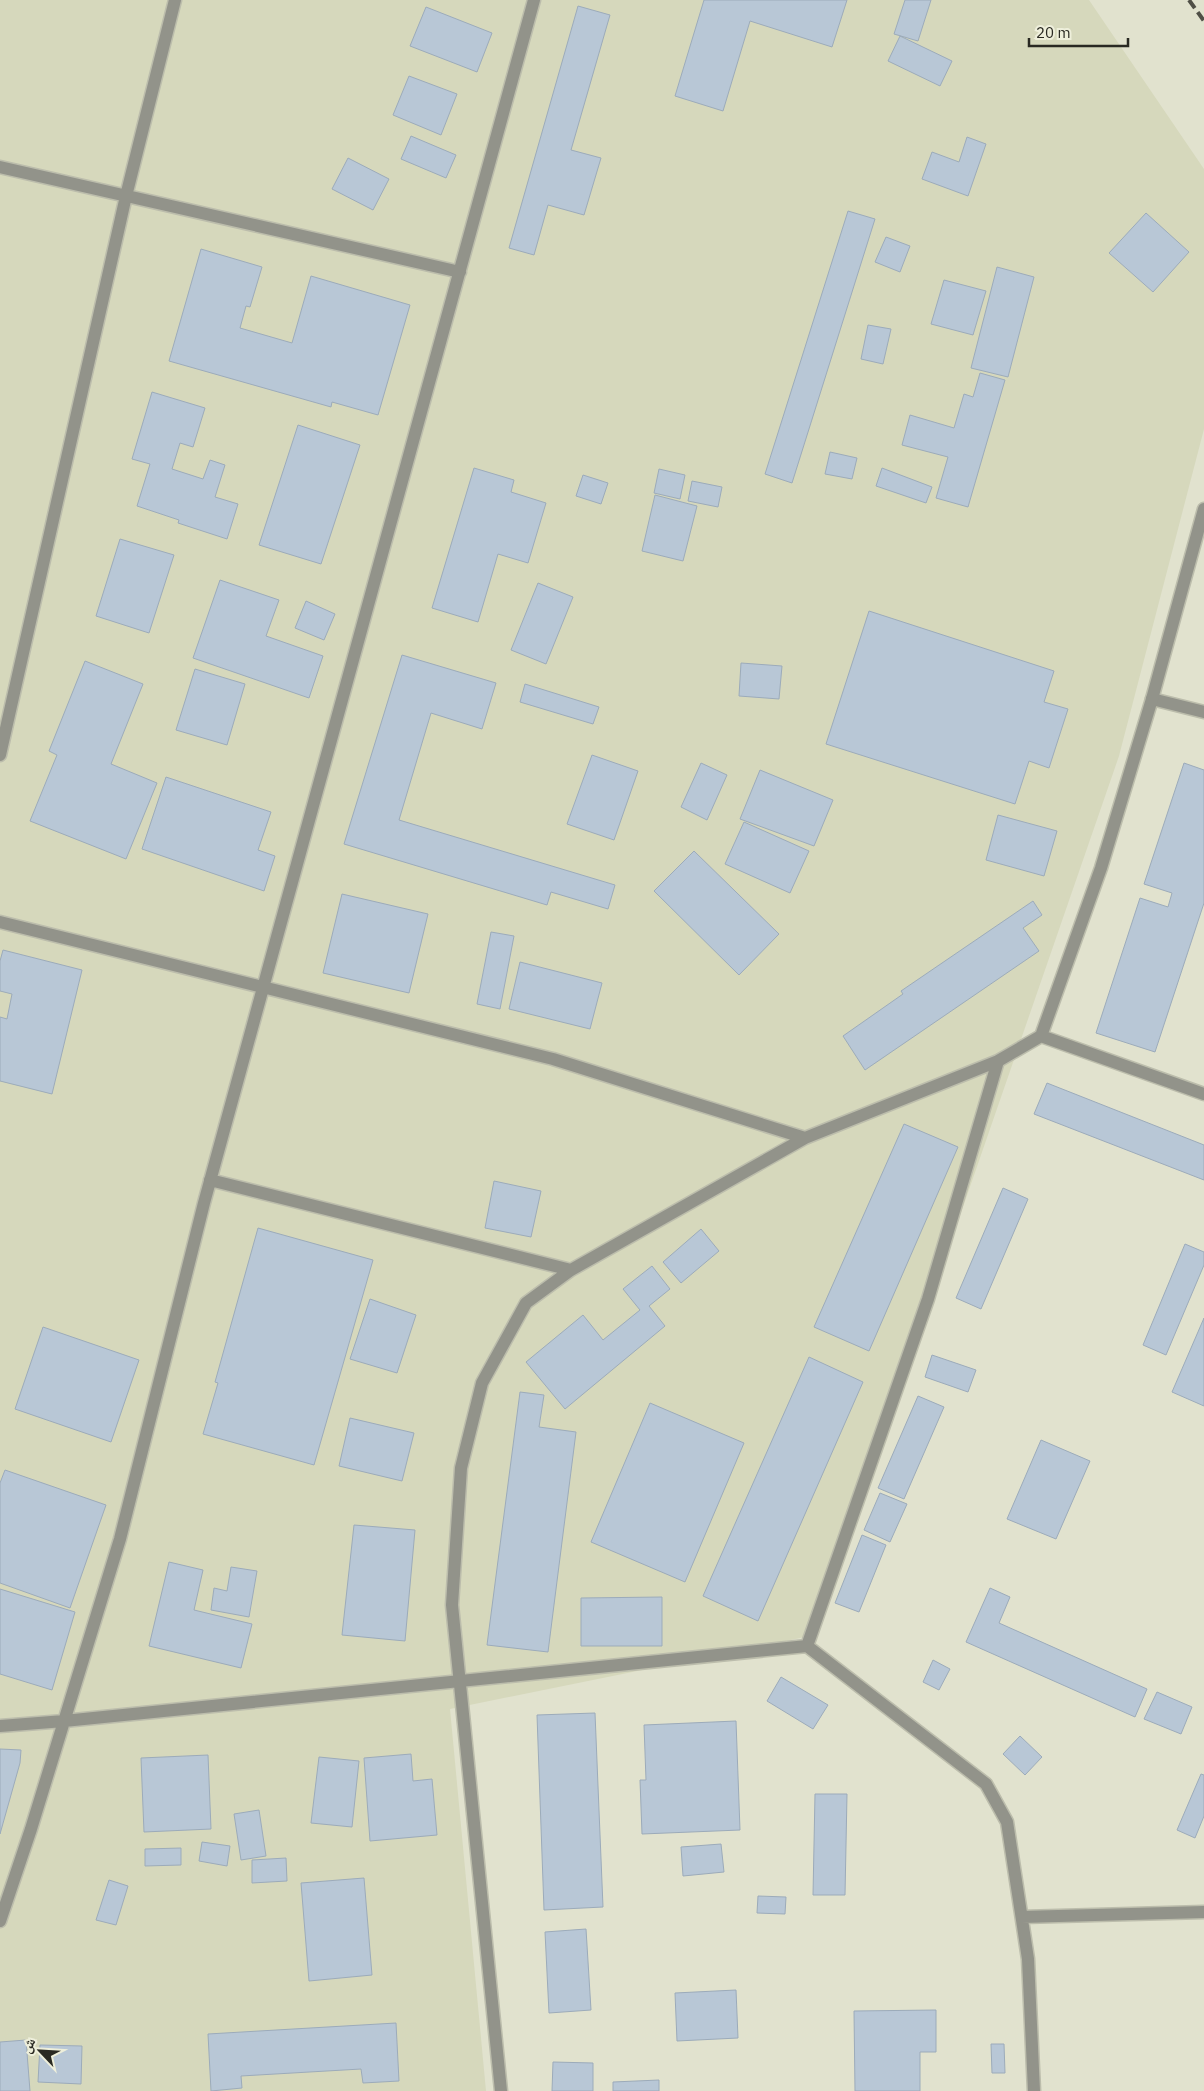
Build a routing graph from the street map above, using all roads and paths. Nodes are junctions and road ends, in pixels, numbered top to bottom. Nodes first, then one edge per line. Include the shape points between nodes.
1 (175, 0) edge
2 (534, 0) edge
3 (0, 167) edge
4 (126, 196) junction
5 (460, 272) junction
6 (1204, 509) edge
7 (1152, 698) junction
8 (1204, 712) edge
9 (0, 755) edge
10 (0, 922) edge
11 (263, 987) junction
12 (1042, 1036) junction
13 (998, 1061) junction
14 (1204, 1094) edge
15 (805, 1138) junction
16 (210, 1180) junction
17 (571, 1270) junction
18 (807, 1646) junction
19 (460, 1680) junction
20 (64, 1721) junction
21 (0, 1726) edge
22 (1204, 1912) edge
23 (1022, 1917) junction
24 (0, 1922) edge
25 (501, 2091) edge
26 (1034, 2091) edge

1 - 4 street
2 - 5 street
3 - 4 street
4 - 5 street
4 - 9 street
5 - 11 street
6 - 7 street
7 - 8 street
7 - 12 street via 1101,868
10 - 11 street
11 - 15 street via 553,1059
11 - 16 street
12 - 13 street
12 - 14 street
13 - 15 street
13 - 18 street via 928,1300
15 - 17 street
16 - 17 street
16 - 20 street via 120,1539
17 - 19 street via 526,1303 482,1382 461,1468 452,1605
18 - 19 street
18 - 23 street via 986,1784 1007,1822
19 - 20 street
19 - 25 street
20 - 21 street
20 - 24 street
22 - 23 street
23 - 26 street via 1028,1959

